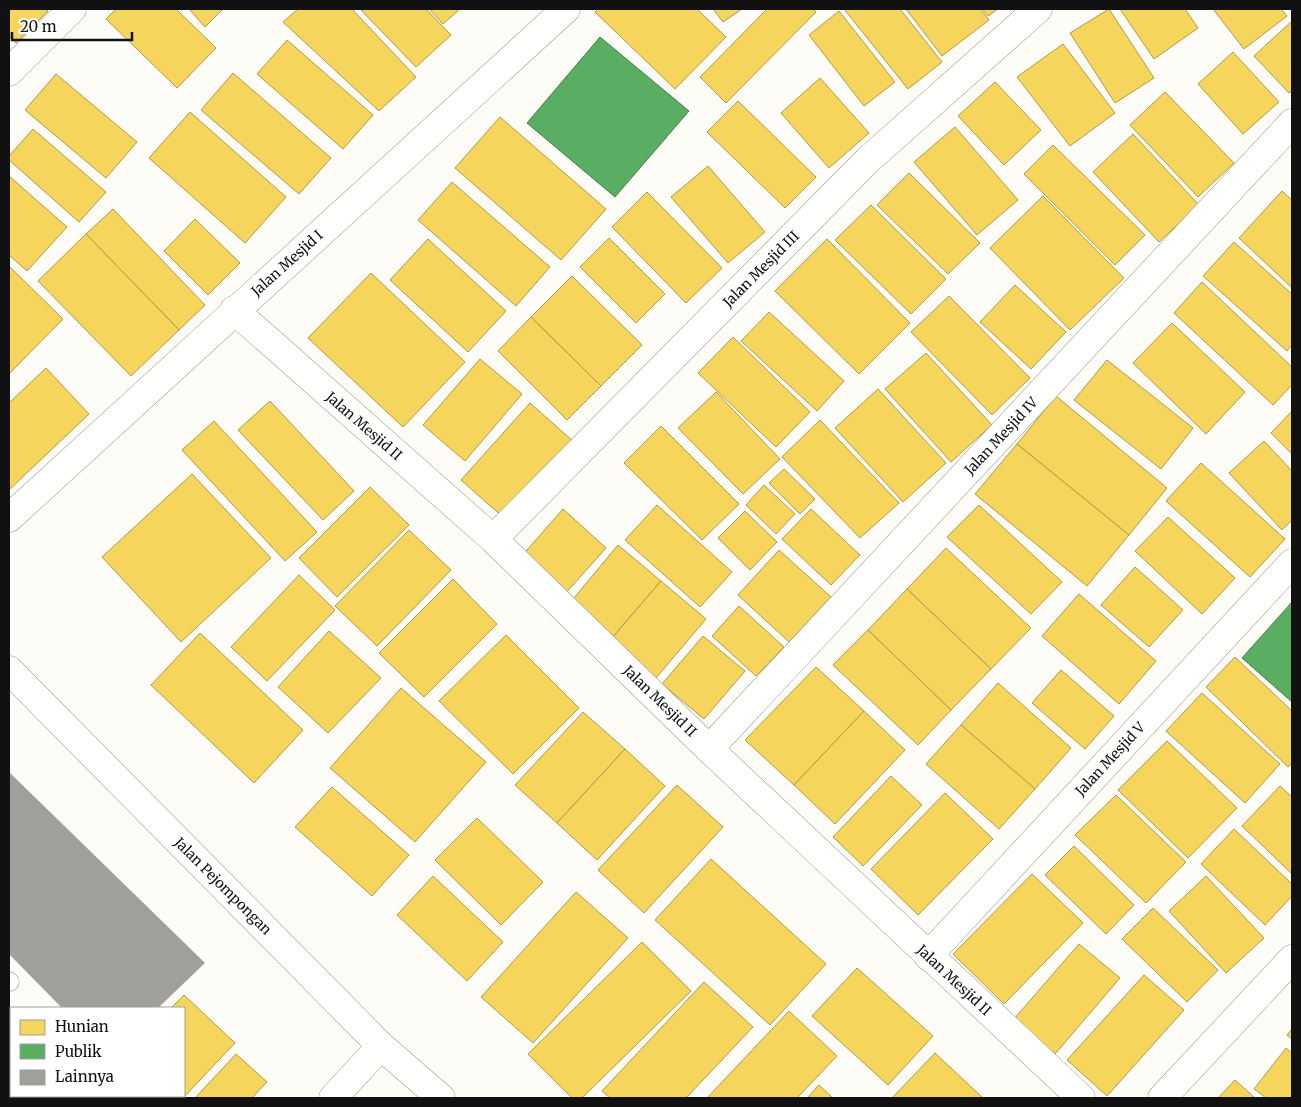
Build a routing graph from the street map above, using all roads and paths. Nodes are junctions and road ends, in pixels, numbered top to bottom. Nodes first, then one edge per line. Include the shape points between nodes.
1 (72, 9) edge
2 (566, 9) edge
3 (1038, 9) edge
4 (9, 72) edge
5 (1292, 124) edge
6 (234, 310) junction
7 (9, 518) edge
8 (493, 539) junction
9 (1292, 563) edge
10 (9, 670) edge
11 (709, 749) junction
12 (928, 956) junction
13 (1292, 959) edge
14 (381, 1046) junction
15 (333, 1098) edge
16 (441, 1098) edge
17 (1081, 1098) edge
18 (1162, 1098) edge

1 - 4 street
2 - 6 street, Jalan Mesjid I
3 - 8 street, Jalan Mesjid III via 868,160
5 - 11 street, Jalan Mesjid IV
6 - 7 street, Jalan Mesjid I
6 - 8 street, Jalan Mesjid II
8 - 11 street, Jalan Mesjid II
9 - 12 street, Jalan Mesjid V
10 - 14 street, Jalan Pejompongan
11 - 12 street, Jalan Mesjid II
12 - 17 street, Jalan Mesjid II
13 - 18 street
14 - 15 street
14 - 16 street, Jalan Pejompongan

